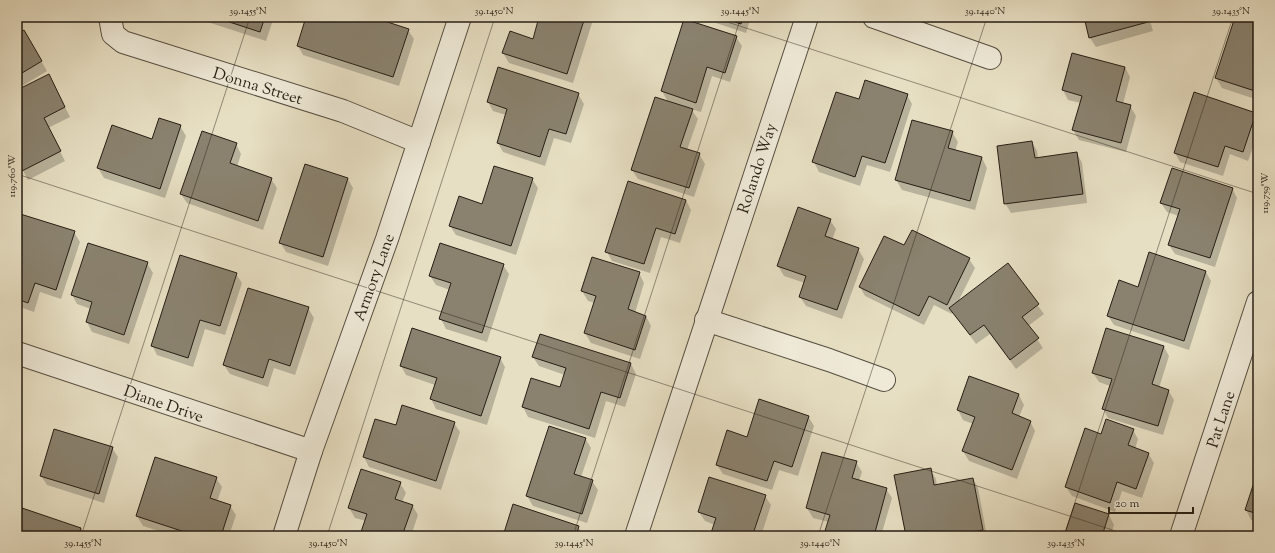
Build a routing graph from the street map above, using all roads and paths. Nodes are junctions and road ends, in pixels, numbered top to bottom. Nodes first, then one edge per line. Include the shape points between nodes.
1 (110, 17) edge
2 (460, 17) edge
3 (806, 17) edge
4 (874, 17) edge
5 (990, 58) dead end
6 (419, 142) junction
7 (1258, 302) edge
8 (706, 320) junction
9 (17, 355) edge
10 (884, 380) dead end
11 (311, 451) junction
12 (284, 536) edge
13 (636, 536) edge
14 (1181, 536) edge

1 - 6 street, Donna Street via 113,34 123,42 343,111
2 - 6 street, Armory Lane
3 - 8 street, Rolando Way
4 - 5 street
6 - 11 street, Armory Lane via 388,239
7 - 14 street, Pat Lane
8 - 10 street
8 - 13 street, Rolando Way
9 - 11 street, Diane Drive
11 - 12 street, Armory Lane

